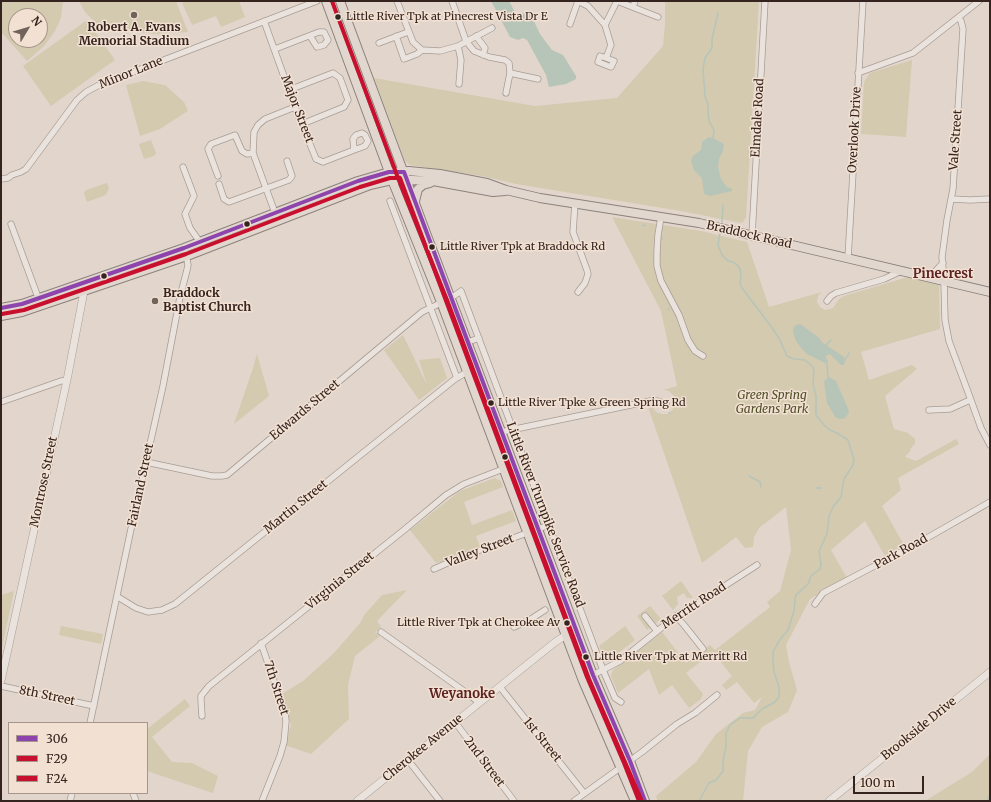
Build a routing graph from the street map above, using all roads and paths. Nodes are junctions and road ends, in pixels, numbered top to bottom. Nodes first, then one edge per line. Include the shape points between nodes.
1 (316, 1) edge
2 (326, 1) edge
3 (340, 1) edge
4 (397, 1) edge
5 (452, 1) edge
6 (578, 1) edge
7 (617, 1) edge
8 (635, 1) edge
9 (765, 1) edge
10 (863, 1) edge
11 (979, 1) edge
12 (633, 7) junction
13 (658, 17) dead end
14 (959, 18) junction
15 (264, 21) junction
16 (570, 24) dead end
17 (605, 25) junction
18 (492, 28) dead end
19 (408, 32) junction
20 (310, 36) dead end
21 (396, 36) junction
22 (476, 36) junction
23 (466, 41) junction
24 (378, 43) dead end
25 (458, 46) junction
26 (275, 50) junction
27 (422, 50) junction
28 (483, 55) junction
29 (606, 58) dead end
30 (858, 72) junction
31 (510, 73) junction
32 (538, 79) dead end
33 (459, 84) dead end
34 (289, 90) junction
35 (506, 93) dead end
36 (295, 107) junction
37 (302, 124) junction
38 (354, 150) dead end
39 (253, 153) junction
40 (287, 161) dead end
41 (183, 167) dead end
42 (404, 172) junction
43 (218, 176) dead end
44 (391, 176) junction
45 (1, 179) edge
46 (406, 180) junction
47 (438, 182) junction
48 (219, 184) dead end
49 (266, 188) junction
50 (506, 190) junction
51 (952, 199) junction
52 (990, 199) edge
53 (390, 201) dead end
54 (575, 203) junction
55 (416, 207) junction
56 (405, 212) junction
57 (396, 215) junction
58 (661, 217) junction
59 (276, 218) junction
60 (11, 224) dead end
61 (752, 235) junction
62 (200, 242) junction
63 (184, 248) junction
64 (187, 256) junction
65 (848, 258) junction
66 (425, 263) junction
67 (943, 263) junction
68 (416, 270) junction
69 (901, 271) junction
70 (928, 278) junction
71 (86, 282) junction
72 (944, 282) junction
73 (84, 291) junction
74 (578, 292) dead end
75 (990, 292) edge
76 (451, 298) junction
77 (40, 302) junction
78 (441, 302) junction
79 (827, 302) dead end
80 (431, 307) junction
81 (1, 308) edge
82 (1, 316) edge
83 (448, 322) junction
84 (438, 328) junction
85 (479, 338) junction
86 (468, 342) junction
87 (458, 347) junction
88 (447, 350) junction
89 (703, 356) dead end
90 (467, 372) junction
91 (457, 378) junction
92 (67, 380) junction
93 (970, 400) junction
94 (1, 402) edge
95 (666, 404) dead end
96 (929, 410) dead end
97 (512, 429) junction
98 (501, 432) junction
99 (491, 436) junction
100 (990, 445) edge
101 (146, 462) junction
102 (503, 469) junction
103 (990, 502) edge
104 (549, 525) junction
105 (538, 530) junction
106 (528, 533) junction
107 (757, 565) dead end
108 (434, 569) dead end
109 (118, 597) junction
110 (815, 604) dead end
111 (545, 610) dead end
112 (645, 616) dead end
113 (676, 616) junction
114 (586, 625) junction
115 (514, 627) dead end
116 (576, 630) junction
117 (657, 631) junction
118 (381, 632) dead end
119 (566, 635) junction
120 (261, 643) junction
121 (703, 649) dead end
122 (603, 670) junction
123 (990, 672) edge
124 (593, 675) junction
125 (1, 681) edge
126 (1, 686) edge
127 (500, 687) junction
128 (717, 695) dead end
129 (621, 702) dead end
130 (479, 703) junction
131 (94, 706) junction
132 (202, 716) dead end
133 (90, 722) edge
134 (455, 722) junction
135 (408, 760) junction
136 (630, 760) junction
137 (621, 767) junction
138 (584, 794) junction
139 (362, 800) edge
140 (262, 801) edge
141 (440, 801) edge
142 (514, 801) edge
143 (574, 801) edge
144 (635, 801) edge
145 (645, 801) edge
146 (829, 801) edge

1 - 15 street, Minor Lane
2 - 44 main road
3 - 42 main road
4 - 19 street
5 - 23 street
6 - 16 street
6 - 17 street via 588,6
7 - 12 street
7 - 17 street
8 - 12 street
9 - 61 street, Elmdale Road
10 - 30 street, Overlook Drive
11 - 14 street
12 - 13 street
14 - 30 street via 913,53
14 - 51 street, Vale Street via 963,29
15 - 26 street, Major Street
15 - 45 street, Minor Lane via 86,92 77,100 26,169
17 - 29 street via 611,45
18 - 22 street
19 - 21 street
19 - 27 street via 413,42
20 - 26 street
21 - 24 street
21 - 27 street via 404,59
22 - 23 street
22 - 28 street via 485,48
23 - 25 street
23 - 28 street via 474,51
25 - 27 street via 440,51
25 - 33 street via 462,60
26 - 34 street, Major Street
28 - 31 street via 505,60 509,63
30 - 65 street, Overlook Drive
31 - 32 street
31 - 35 street
34 - 36 street, Major Street
34 - 37 street via 333,73 340,78 348,100 344,108
36 - 37 street, Major Street
36 - 39 street via 265,119 258,125 254,132
37 - 38 street, Major Street via 316,159 322,162
39 - 43 street via 247,154 242,151 235,135 211,144 208,149
39 - 49 street
40 - 49 street via 292,176 289,180
41 - 62 street via 194,196 184,214
42 - 44 main road, Braddock Road
42 - 46 main road
42 - 50 main road, Braddock Road via 457,177
44 - 46 main road, Braddock Road
44 - 56 main road
44 - 59 main road, Braddock Road
46 - 47 main road, Braddock Road
46 - 55 main road
47 - 50 main road, Braddock Road via 493,192
47 - 55 main road via 427,183 418,189
48 - 49 street via 224,199 229,202
49 - 59 street
50 - 54 main road, Braddock Road
51 - 52 street
51 - 67 street, Vale Street via 943,244
53 - 57 street
54 - 58 main road, Braddock Road
54 - 74 street via 573,232 588,274
55 - 76 main road
56 - 57 street
56 - 66 main road
57 - 68 street
58 - 61 main road, Braddock Road
58 - 89 street via 657,252 661,281 679,315 688,340
59 - 62 main road, Braddock Road
59 - 64 main road, Braddock Road
60 - 77 street
61 - 65 main road, Braddock Road
62 - 63 main road, Braddock Road
63 - 64 street, Fairland Street
63 - 71 main road, Braddock Road
64 - 73 main road, Braddock Road
64 - 101 street, Fairland Street via 187,270
65 - 69 main road, Braddock Road
66 - 68 street
66 - 78 main road
67 - 70 street
67 - 72 street, Vale Street
68 - 80 street
69 - 70 main road, Braddock Road
69 - 79 street via 884,279 836,293
70 - 72 main road, Braddock Road
71 - 73 street, Montrose Street
71 - 77 main road, Braddock Road
72 - 75 main road, Braddock Road
72 - 93 street, Vale Street via 946,329
73 - 77 main road, Braddock Road
73 - 92 street, Montrose Street
76 - 78 street, Edwards Street
76 - 85 street, Little River Turnpike Service Road via 461,291
76 - 86 main road
77 - 81 main road, Braddock Road
77 - 82 main road, Braddock Road via 13,315
78 - 80 street, Edwards Street
78 - 83 main road
80 - 84 street
80 - 101 street, Edwards Street via 227,475 212,476
83 - 84 street
83 - 87 main road
84 - 88 street
85 - 86 street
85 - 97 street, Little River Turnpike Service Road
86 - 98 main road
87 - 88 street
87 - 90 main road
88 - 91 street
90 - 91 street, Martin Street
90 - 99 main road
91 - 109 street, Martin Street via 175,604 162,610 148,612
92 - 94 street
92 - 125 street, Montrose Street
93 - 96 street via 950,409
93 - 100 street, Vale Street
95 - 97 street via 650,401
97 - 98 street
97 - 104 street, Little River Turnpike Service Road
98 - 99 street
98 - 105 main road
99 - 102 main road
101 - 109 street, Fairland Street
102 - 106 main road
102 - 120 street, Virginia Street via 464,484 446,495
103 - 110 street, Park Road via 823,593
104 - 105 street, Valley Street
104 - 114 street, Little River Turnpike Service Road
105 - 106 street, Valley Street
105 - 116 main road
106 - 108 street, Valley Street
106 - 119 main road
107 - 113 street, Merritt Road
109 - 131 street, Fairland Street
111 - 115 street
112 - 117 street
113 - 117 street, Merritt Road
113 - 121 street
114 - 116 street, Cherokee Avenue
114 - 122 street, Little River Turnpike Service Road
116 - 119 street, Cherokee Avenue
116 - 124 main road
117 - 122 street, Merritt Road via 620,661
118 - 130 street
119 - 127 street, Cherokee Avenue
119 - 137 main road
120 - 132 street, Virginia Street via 206,688 201,700
120 - 140 street, 7th Street via 285,711 286,721 280,756
122 - 124 street, Merritt Road
122 - 129 street, Little River Turnpike Service Road via 615,698
123 - 146 street, Brookside Drive
124 - 136 main road
126 - 131 street, 8th Street
127 - 130 street, Cherokee Avenue
127 - 138 street, 1st Street
128 - 136 street
130 - 134 street, Cherokee Avenue
131 - 133 street, Fairland Street
134 - 135 street, Cherokee Avenue
134 - 142 street, 2nd Street
135 - 139 street, Cherokee Avenue
135 - 141 street
136 - 137 street
136 - 145 main road
137 - 138 street
137 - 144 main road
138 - 143 street

